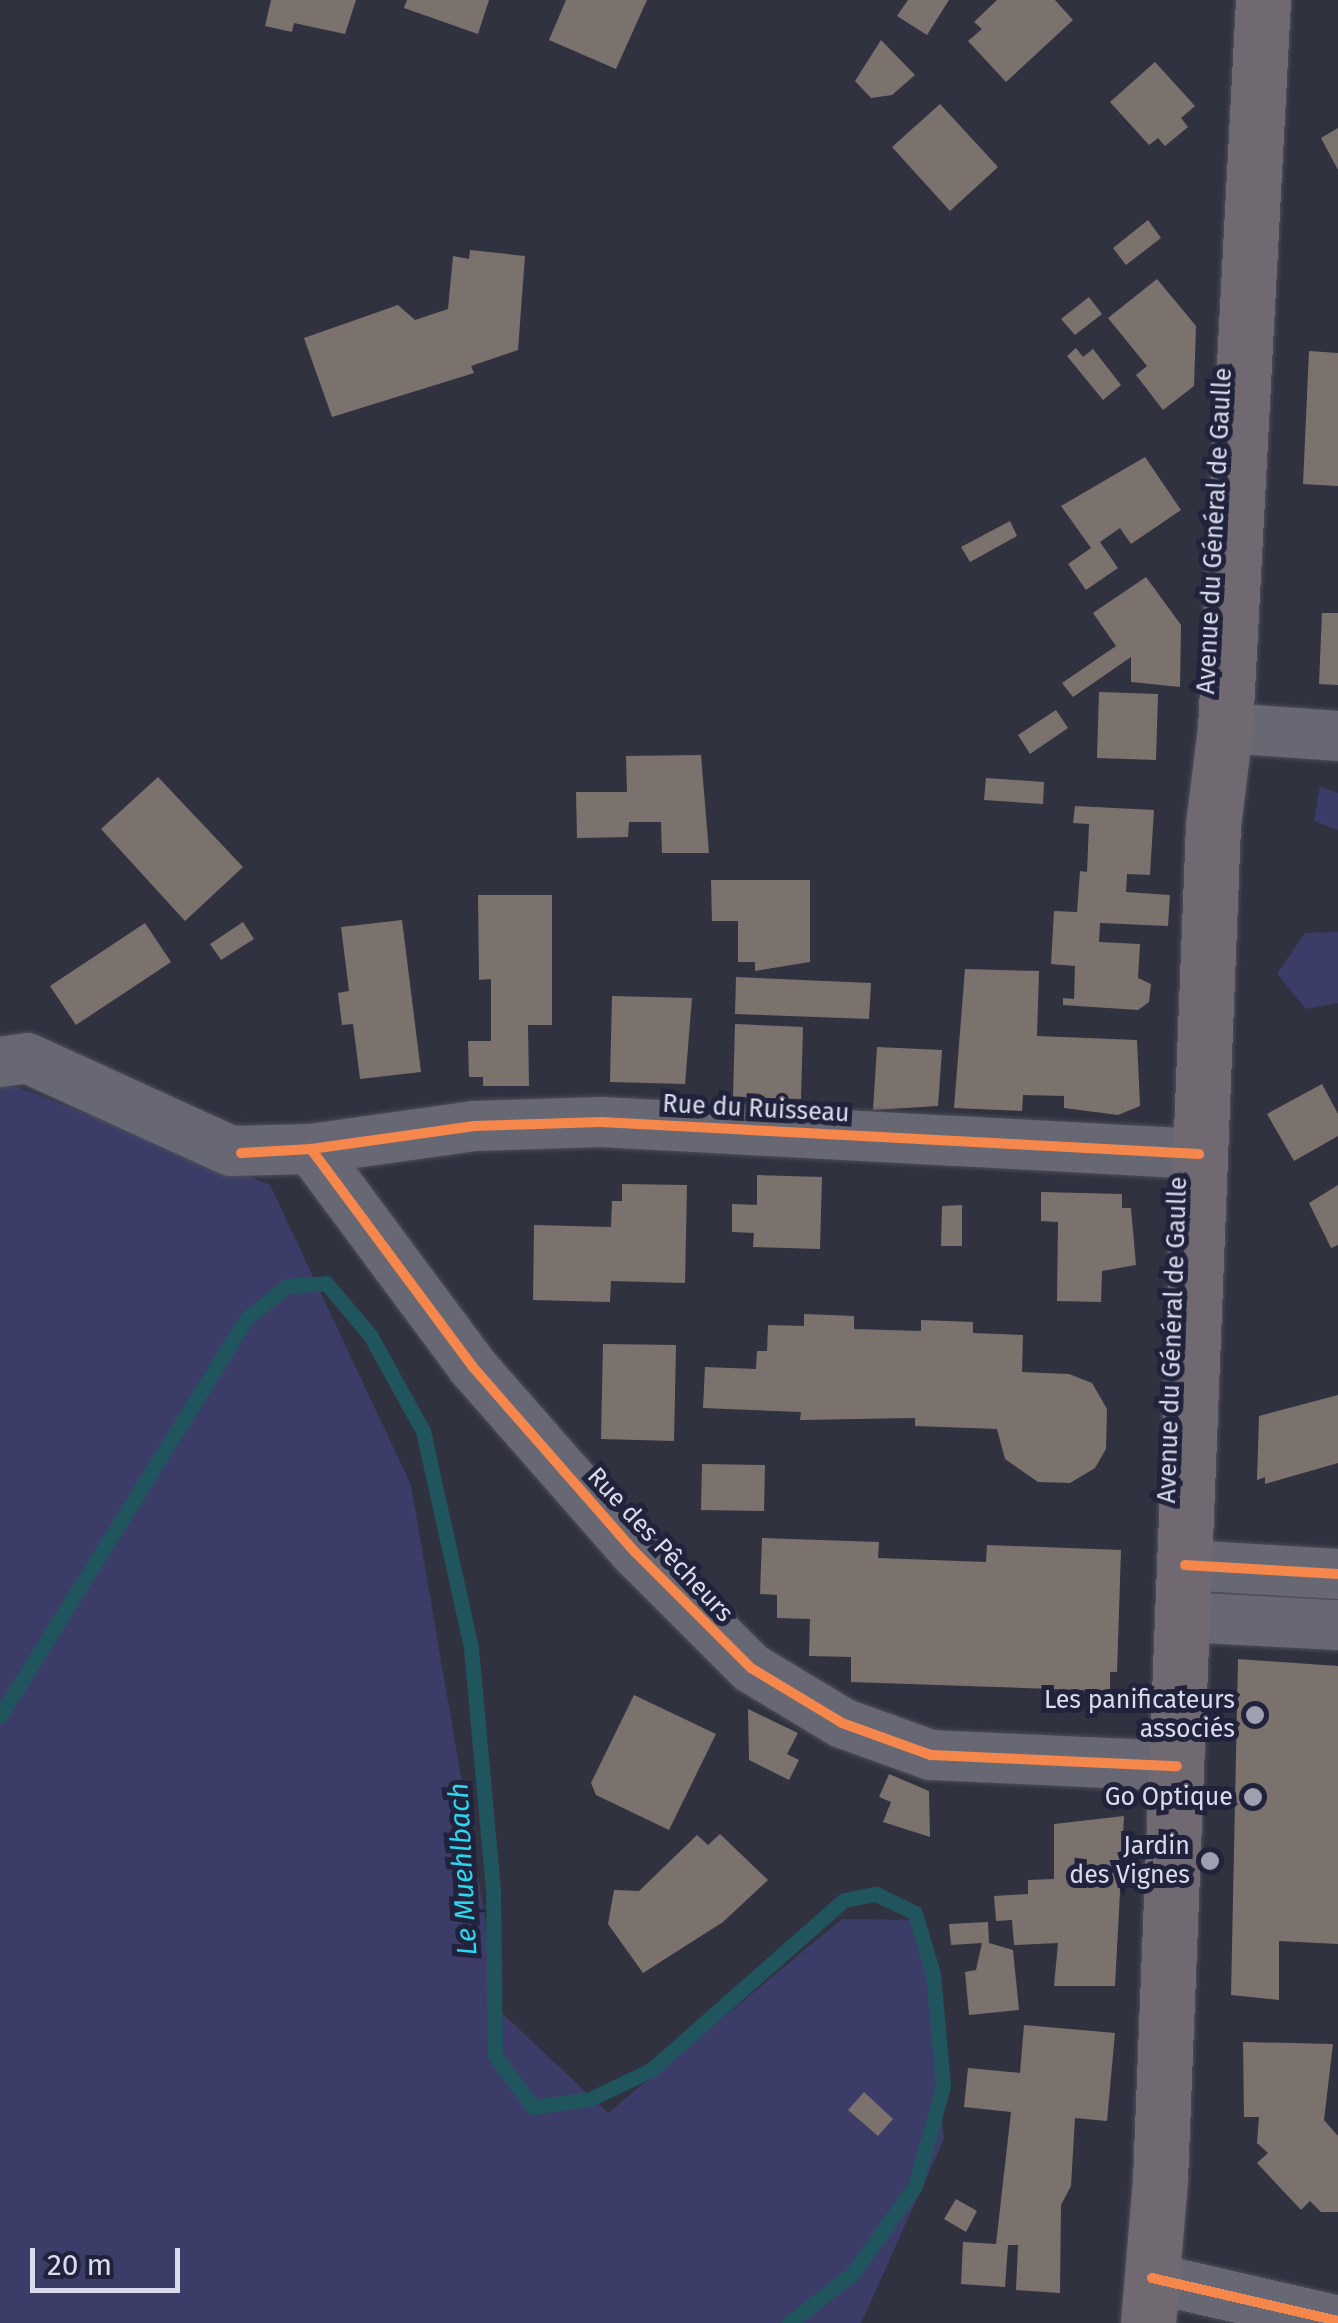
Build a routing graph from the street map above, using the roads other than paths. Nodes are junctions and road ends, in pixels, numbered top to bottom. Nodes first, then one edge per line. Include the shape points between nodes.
1 (1264, 0) edge
2 (1224, 728) junction
3 (1338, 736) edge
4 (0, 1062) edge
5 (312, 1149) junction
6 (1199, 1154) junction
7 (1338, 1574) edge
8 (1184, 1591) junction
9 (1338, 1625) edge
10 (1178, 1766) junction
11 (1150, 2300) edge
12 (1338, 2322) edge

1 - 2 main road, Avenue du Général de Gaulle
2 - 3 street
2 - 6 main road, Avenue du Général de Gaulle
4 - 5 street via 27,1058 241,1153
5 - 6 street, Rue du Ruisseau via 474,1126 601,1122
5 - 10 street, Rue des Pêcheurs via 472,1366 634,1552 751,1668 842,1723 931,1755
6 - 8 main road, Avenue du Général de Gaulle
7 - 8 street
8 - 9 street
8 - 10 main road, Avenue du Général de Gaulle
10 - 11 main road, Avenue du Général de Gaulle
11 - 12 street

